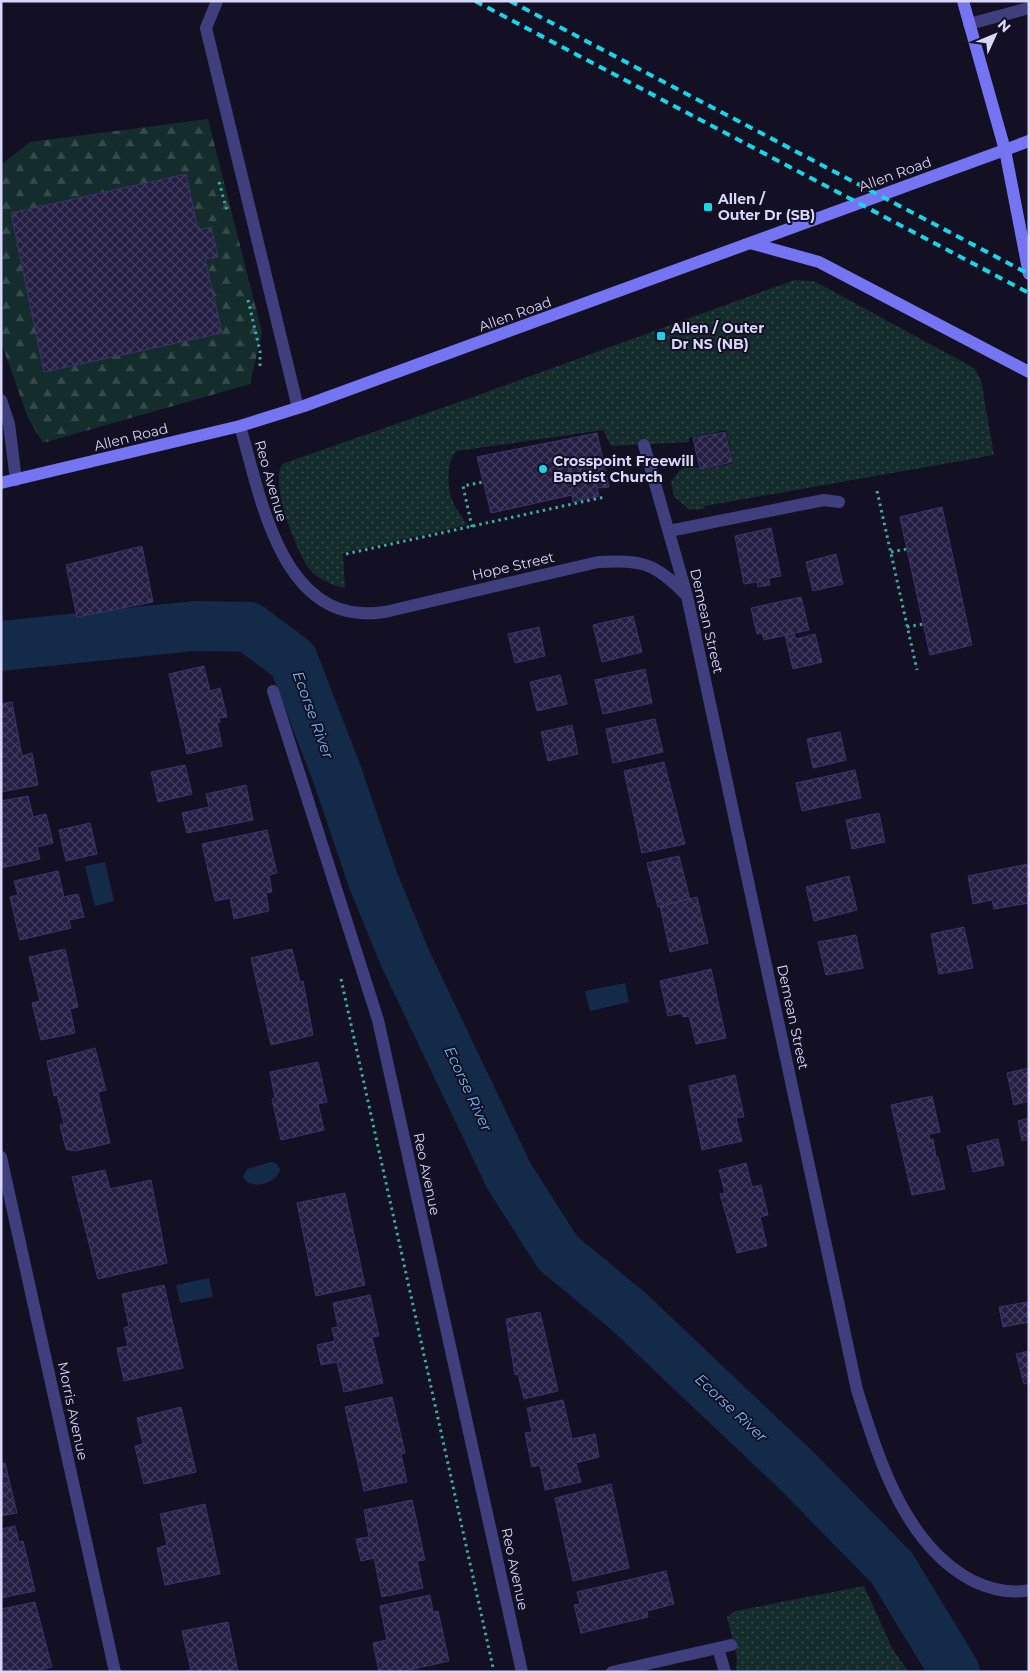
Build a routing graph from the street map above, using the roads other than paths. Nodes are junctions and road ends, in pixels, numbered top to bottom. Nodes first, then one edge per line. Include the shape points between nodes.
1 (217, 1) edge
2 (963, 1) edge
3 (1029, 8) edge
4 (969, 24) junction
5 (1029, 141) edge
6 (1005, 150) junction
7 (750, 244) junction
8 (1029, 274) edge
9 (1029, 372) edge
10 (1, 400) edge
11 (298, 408) junction
12 (240, 426) junction
13 (644, 445) dead end
14 (16, 480) junction
15 (1, 483) edge
16 (839, 502) dead end
17 (669, 531) junction
18 (687, 596) junction
19 (337, 606) joint
20 (273, 691) dead end
21 (1, 1157) edge
22 (1029, 1590) edge
23 (731, 1645) dead end
24 (718, 1648) junction
25 (115, 1672) edge
26 (522, 1672) edge
27 (612, 1672) edge
28 (725, 1672) edge

1 - 11 street via 206,28
2 - 4 main road
3 - 4 street
4 - 6 main road
5 - 6 main road, Allen Road
6 - 7 main road, Allen Road
6 - 8 main road
7 - 9 main road via 819,262
7 - 11 main road, Allen Road
10 - 14 street via 9,424
11 - 12 main road, Allen Road
12 - 14 main road, Allen Road
12 - 19 street, Reo Avenue via 270,529 295,575 322,600
13 - 17 street, Demean Street
14 - 15 main road, Allen Road
16 - 17 street via 824,500
17 - 18 street, Demean Street
18 - 19 street, Hope Street via 666,574 627,560 598,562 385,612 362,613
18 - 22 street, Demean Street via 857,1390 875,1448 905,1514 929,1547 959,1573 985,1586 1014,1592
20 - 26 street, Reo Avenue via 378,1020
21 - 25 street, Morris Avenue
23 - 24 street
24 - 27 street
24 - 28 street

